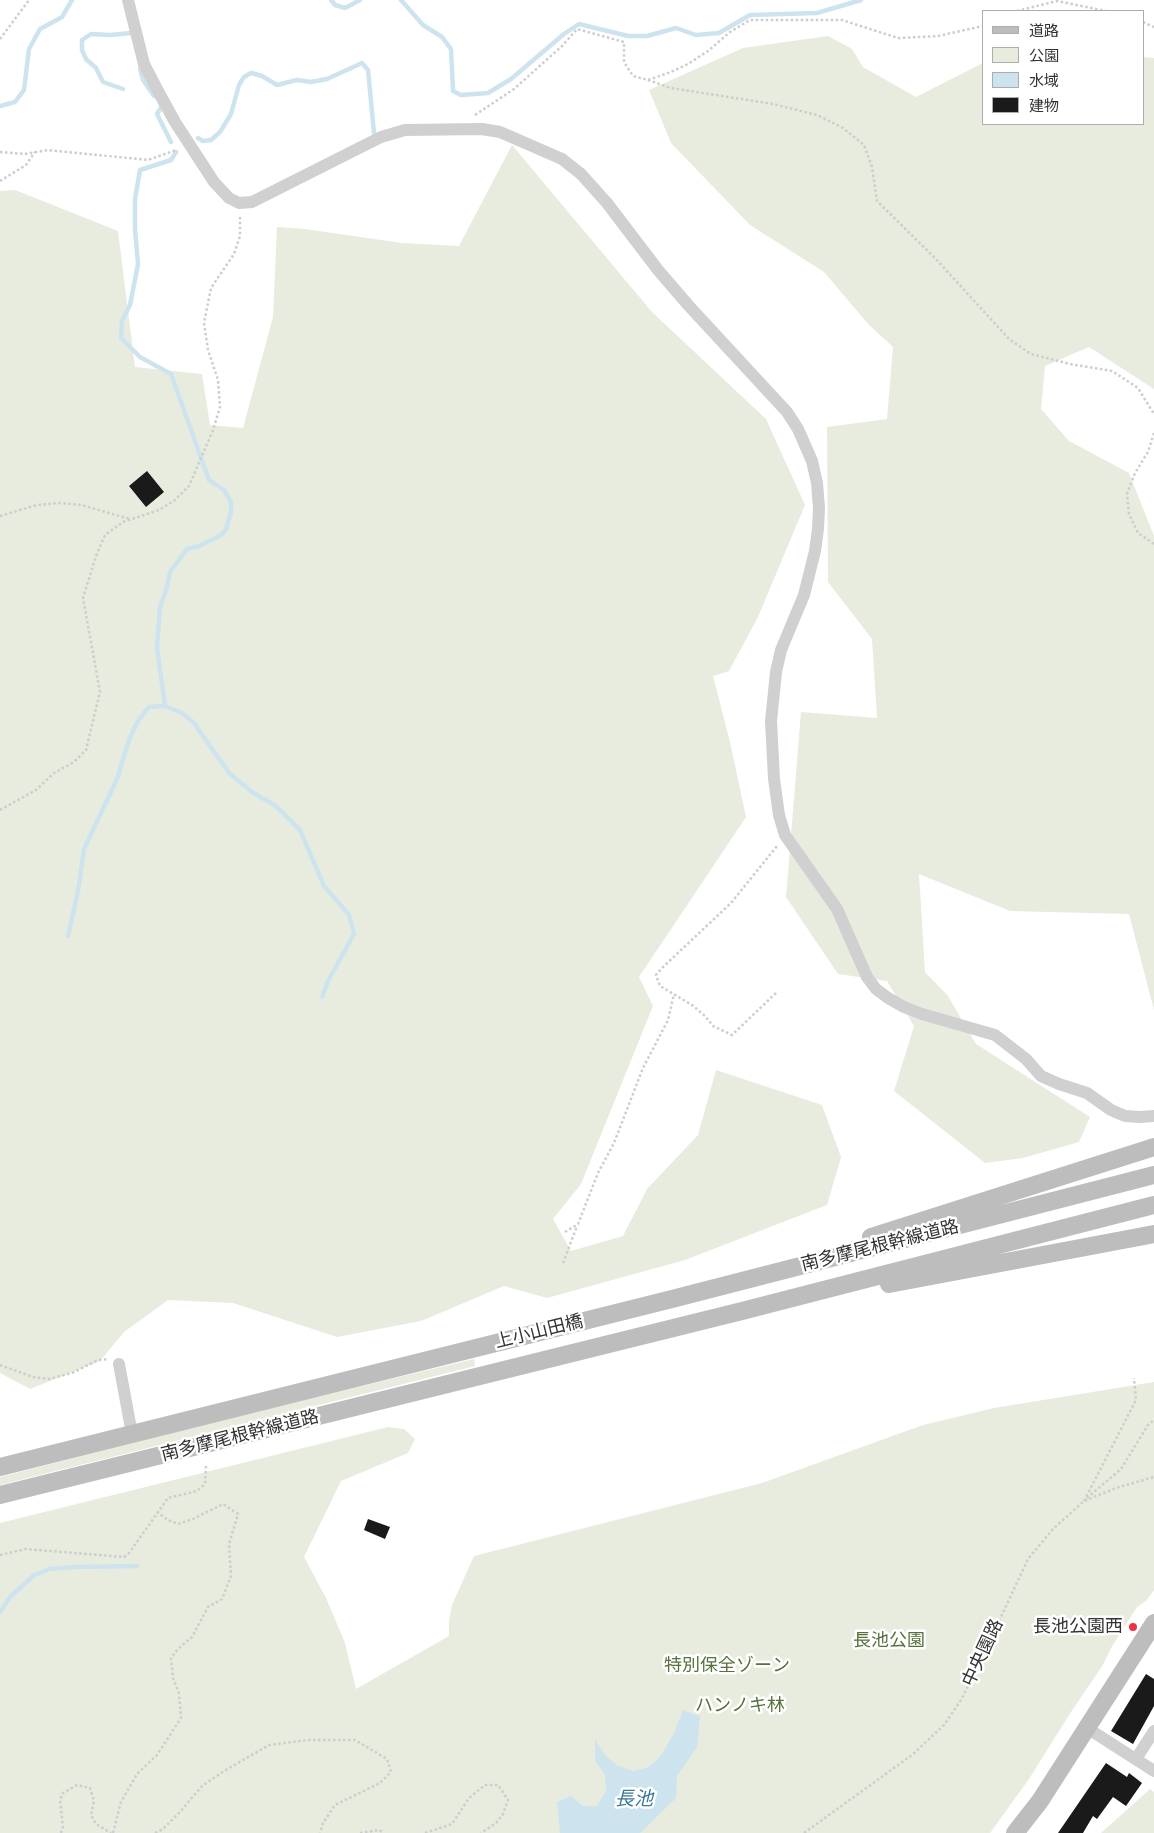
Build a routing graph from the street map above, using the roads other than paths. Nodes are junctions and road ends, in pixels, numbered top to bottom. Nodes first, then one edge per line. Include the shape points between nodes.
1 (128, 0) edge
2 (1154, 1116) edge
3 (1154, 1147) edge
4 (1154, 1175) edge
5 (1154, 1205) edge
6 (1154, 1234) edge
7 (672, 1299) junction
8 (742, 1311) junction
9 (605, 1315) joint
10 (611, 1343) joint
11 (472, 1349) joint
12 (116, 1361) road end
13 (479, 1376) joint
14 (132, 1434) junction
15 (0, 1467) edge
16 (0, 1495) edge
17 (1154, 1623) edge
18 (1087, 1728) junction
19 (1154, 1731) edge
20 (1136, 1759) junction
21 (1154, 1771) edge
22 (1015, 1833) edge

1 - 2 street via 144,64 175,122 214,182 229,198 239,203 252,202 381,137 405,130 482,129 500,132 562,159 581,174 670,284 787,412 812,461 817,483 818,529 804,595 781,650 776,672 771,721 774,780 785,835 837,909 867,977 888,998 922,1014 995,1035 1026,1059 1041,1076 1087,1093 1110,1110 1125,1116
3 - 7 main road
4 - 7 main road, 南多摩尾根幹線道路
5 - 8 main road, 南多摩尾根幹線道路
6 - 8 main road
7 - 9 main road, 南多摩尾根幹線道路
8 - 10 main road, 南多摩尾根幹線道路
9 - 11 main road, 上小山田橋
10 - 13 main road, 上小山田橋
11 - 14 main road, 南多摩尾根幹線道路
12 - 14 street
13 - 16 main road, 南多摩尾根幹線道路
14 - 15 main road, 南多摩尾根幹線道路
17 - 18 main road
18 - 20 street
18 - 22 main road via 1040,1801
19 - 20 street
20 - 21 street

